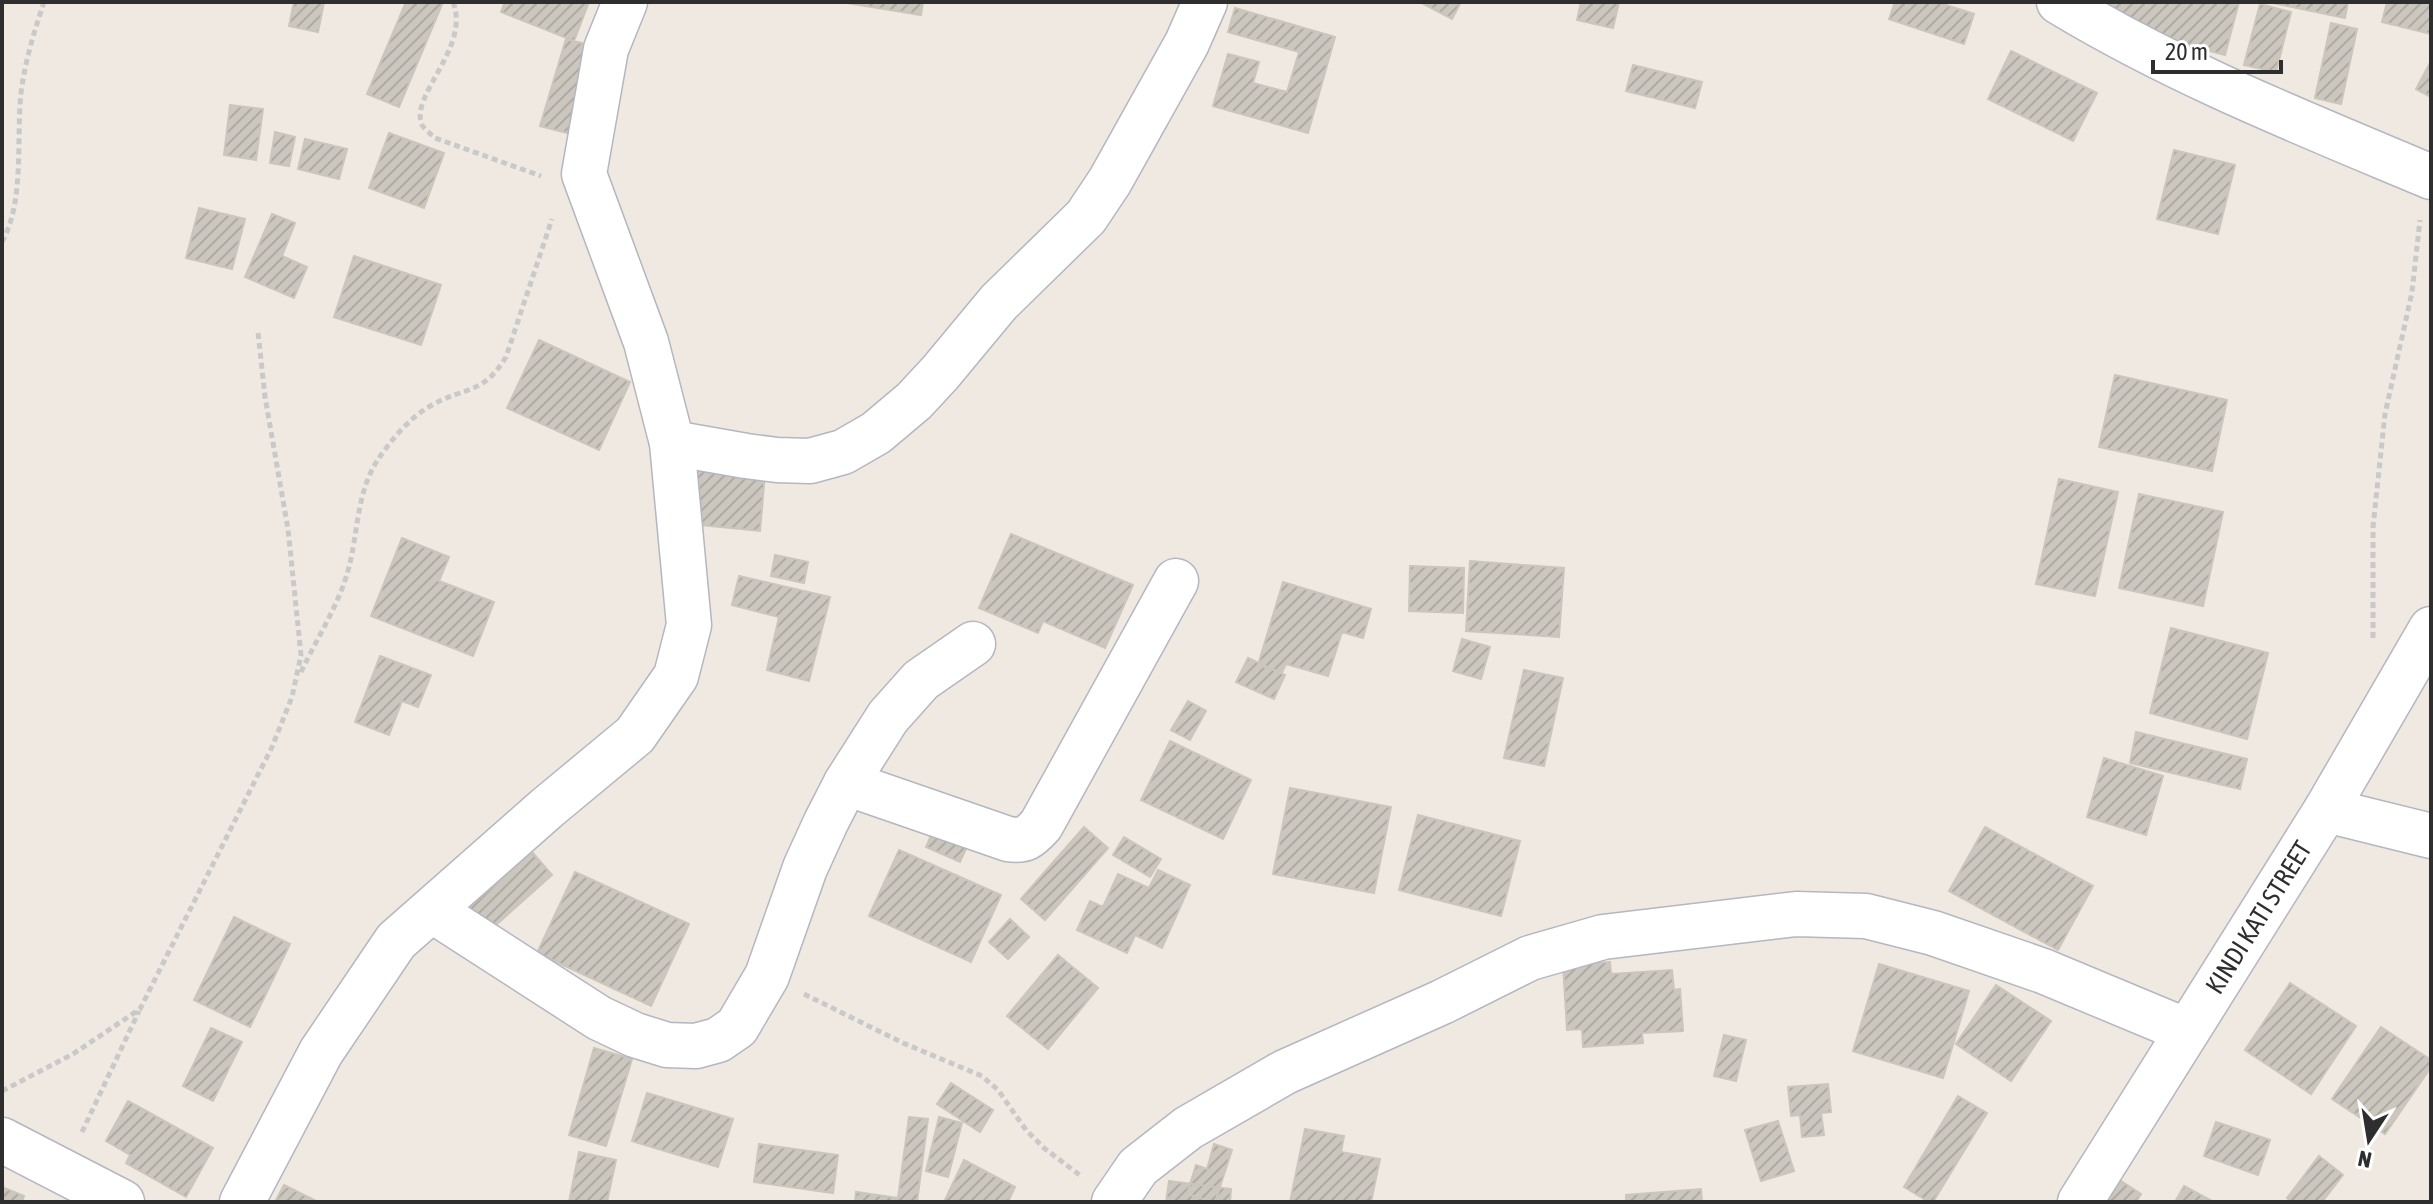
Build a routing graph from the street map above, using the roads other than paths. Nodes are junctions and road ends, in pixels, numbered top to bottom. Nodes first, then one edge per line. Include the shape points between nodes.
1 (625, 2) edge
2 (1205, 2) edge
3 (2059, 2) edge
4 (2428, 176) edge
5 (672, 443) junction
6 (1176, 581) dead end
7 (2431, 629) edge
8 (973, 644) dead end
9 (846, 783) junction
10 (2326, 810) junction
11 (2431, 836) edge
12 (433, 911) junction
13 (2187, 1031) junction
14 (2, 1140) edge
15 (1114, 1201) edge
16 (122, 1202) edge
17 (242, 1202) edge
18 (2080, 1202) edge

1 - 5 street via 606,49 584,174 576,187 609,239 646,342
2 - 5 street via 1187,43 1086,217 999,302 914,401 876,433 843,452 810,461
3 - 4 street via 2225,88
5 - 12 street via 689,625 676,676 635,735
6 - 9 street via 1041,825 1028,839 1008,839
7 - 10 street, KINDI KATI STREET
8 - 9 street via 921,680 888,717
9 - 12 street via 805,868 767,976 737,1027 718,1040 667,1045 635,1035 599,1018
10 - 11 street
10 - 13 street, KINDI KATI STREET
12 - 17 street via 396,941 321,1052
13 - 15 street via 2043,971 1866,916 1796,914 1603,937 1530,958 1285,1072 1188,1128 1138,1167
13 - 18 street, KINDI KATI STREET
14 - 16 street

